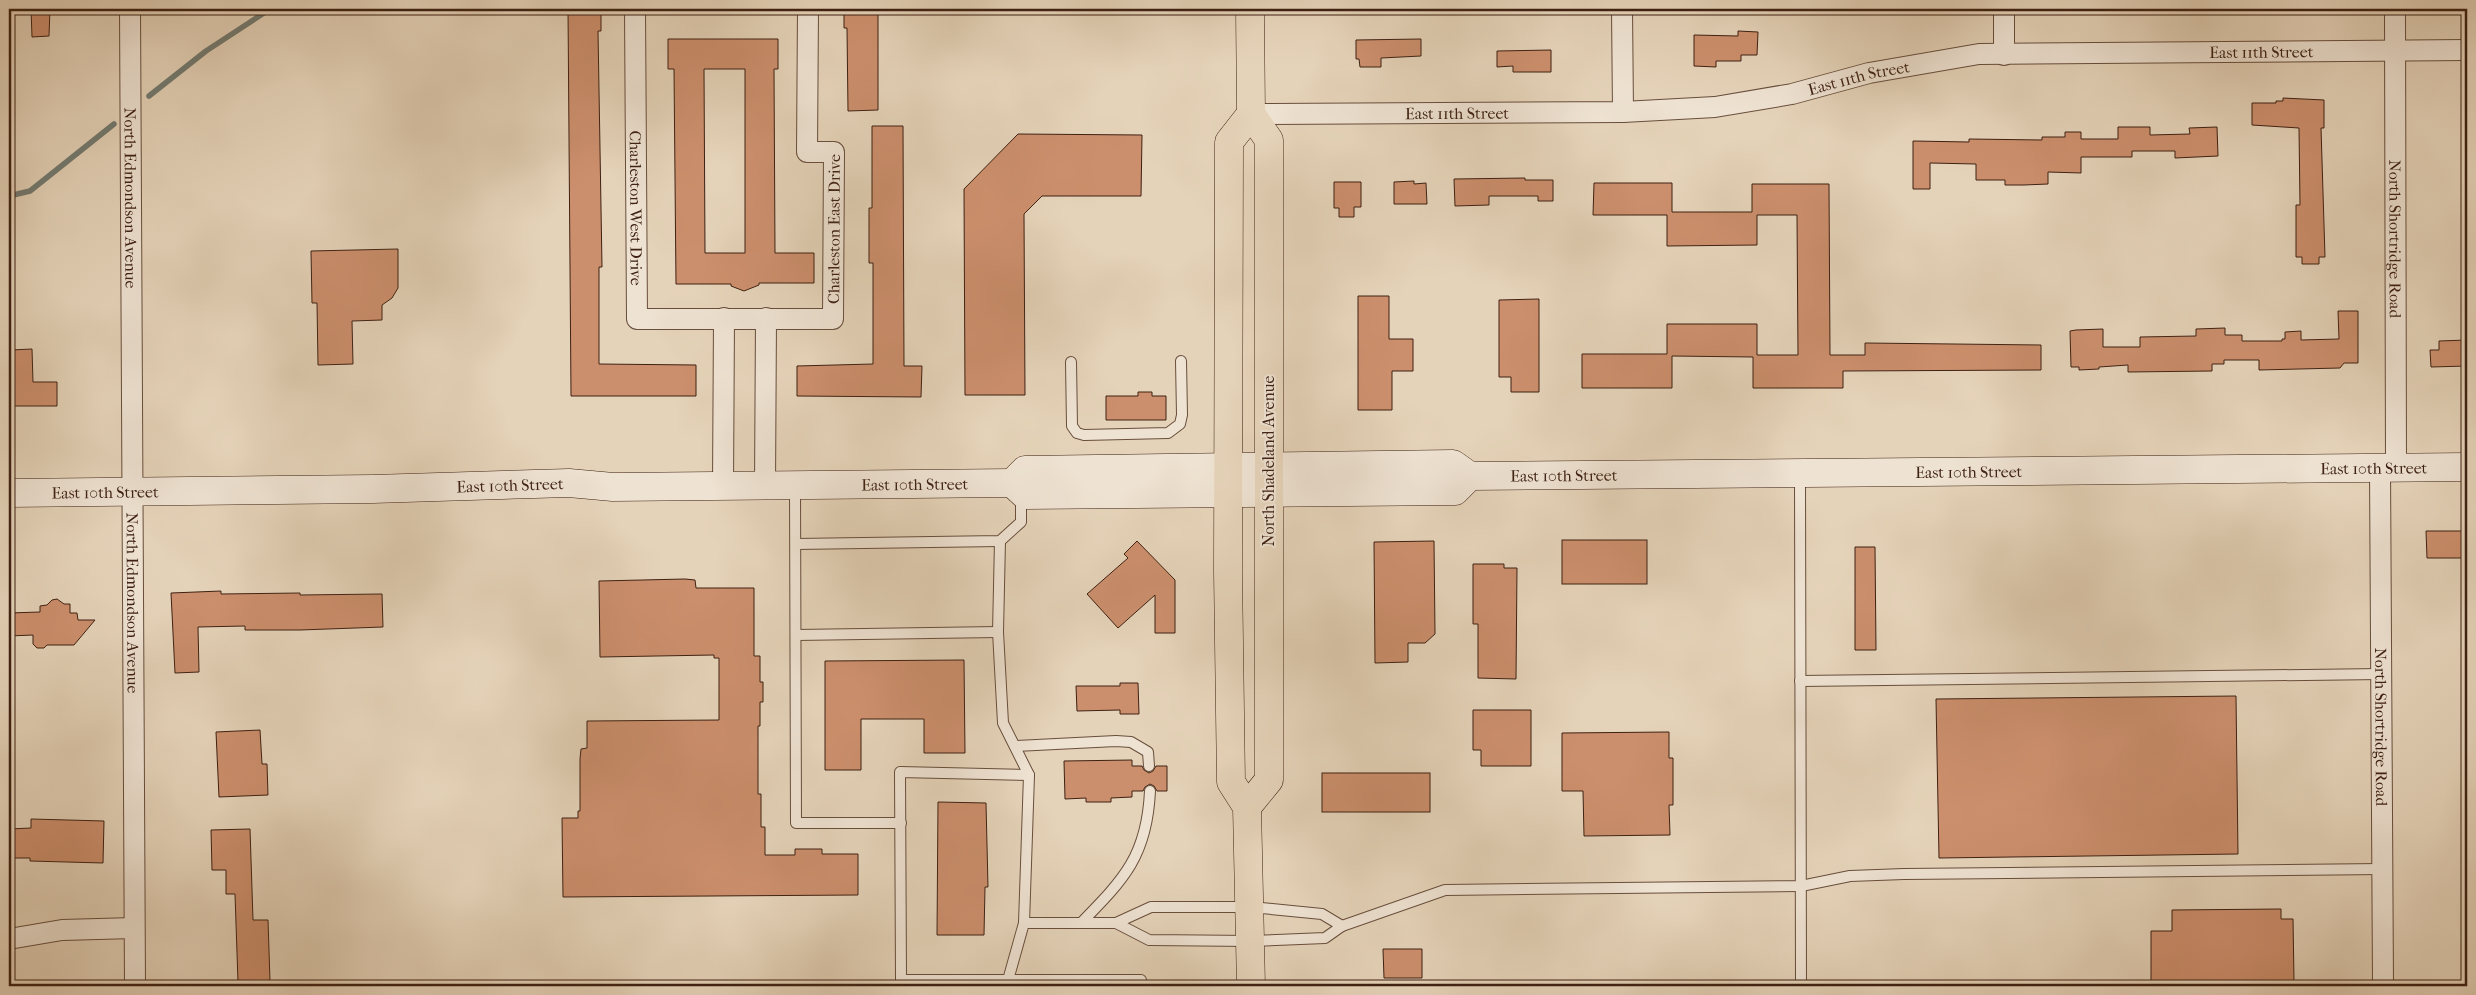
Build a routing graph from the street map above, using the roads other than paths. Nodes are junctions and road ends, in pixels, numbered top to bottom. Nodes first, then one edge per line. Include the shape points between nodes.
1 (130, 9) edge
2 (635, 9) edge
3 (808, 9) edge
4 (1250, 9) edge
5 (1622, 9) edge
6 (2004, 9) edge
7 (2395, 9) edge
8 (2395, 50) junction
9 (2467, 50) edge
10 (2004, 55) junction
11 (1623, 112) junction
12 (1251, 114) junction
13 (724, 318) junction
14 (766, 318) junction
15 (1071, 362) dead end
16 (1181, 362) dead end
17 (1268, 466) junction
18 (1228, 467) junction
19 (2388, 468) junction
20 (2467, 468) edge
21 (1800, 472) junction
22 (1470, 476) junction
23 (723, 486) junction
24 (765, 486) junction
25 (795, 486) junction
26 (1016, 487) junction
27 (131, 492) junction
28 (9, 493) edge
29 (1268, 493) junction
30 (1228, 494) junction
31 (1000, 541) junction
32 (796, 544) junction
33 (998, 632) junction
34 (796, 635) junction
35 (2382, 674) junction
36 (1800, 681) junction
37 (1015, 746) junction
38 (1149, 766) dead end
39 (1029, 775) junction
40 (1150, 791) dead end
41 (1247, 807) junction
42 (901, 823) junction
43 (2382, 869) junction
44 (1801, 886) junction
45 (1251, 907) junction
46 (1024, 923) junction
47 (1081, 923) junction
48 (1116, 923) junction
49 (1342, 926) junction
50 (134, 928) junction
51 (9, 939) edge
52 (1251, 941) junction
53 (1008, 980) junction
54 (1141, 980) dead end
55 (135, 986) edge
56 (1251, 986) edge
57 (1801, 986) edge
58 (2383, 986) edge

1 - 27 street, North Edmondson Avenue
2 - 13 street, Charleston West Drive via 637,319
3 - 14 street, Charleston East Drive via 807,152 834,152 833,319
4 - 12 main road
5 - 11 street
6 - 10 street
7 - 8 street, North Shortridge Road
8 - 9 street, East 11th Street
8 - 10 street, East 11th Street
8 - 19 street, North Shortridge Road
10 - 11 street, East 11th Street via 1979,54 1938,60 1869,73 1792,94 1714,107
11 - 12 street, East 11th Street
12 - 17 main road, North Shadeland Avenue via 1268,140
12 - 18 main road via 1229,142
13 - 14 street, Charleston West Drive
13 - 23 street
14 - 24 street
15 - 16 lane via 1072,426 1084,435 1168,433 1180,424
17 - 18 main road
17 - 22 main road via 1453,464
17 - 29 main road, North Shadeland Avenue
18 - 26 main road via 1025,470
18 - 30 main road
19 - 20 main road, East 10th Street
19 - 21 main road, East 10th Street
19 - 35 street, North Shortridge Road
21 - 22 main road, East 10th Street
21 - 36 lane
22 - 29 main road, East 10th Street via 1454,491
23 - 24 main road, East 10th Street
23 - 27 main road, East 10th Street via 613,487 569,483
24 - 25 main road, East 10th Street
25 - 26 main road, East 10th Street
25 - 32 lane
26 - 30 main road, East 10th Street via 1025,495
26 - 31 lane via 1020,522
27 - 28 main road, East 10th Street
27 - 50 street, North Edmondson Avenue
29 - 30 main road, East 10th Street
29 - 41 main road, North Shadeland Avenue via 1269,780
30 - 41 main road via 1232,782
31 - 32 lane
31 - 33 lane
32 - 34 lane
33 - 34 lane
33 - 37 lane via 1003,723
34 - 42 lane via 796,824
35 - 36 lane
35 - 43 street, North Shortridge Road
36 - 44 lane
37 - 38 lane via 1131,742 1148,752
37 - 39 lane
39 - 42 lane via 900,772
39 - 46 lane
40 - 47 lane via 1149,820 1136,858 1113,890
41 - 45 main road
42 - 53 lane via 901,980
43 - 44 lane via 1904,874 1850,876
43 - 58 street, North Shortridge Road
44 - 49 lane via 1446,890
44 - 57 lane
45 - 48 lane via 1150,907
45 - 49 lane via 1322,914
45 - 52 main road
46 - 47 lane
46 - 53 lane
47 - 48 lane
48 - 52 lane via 1149,940
49 - 52 lane via 1325,938
50 - 51 street via 62,930
50 - 55 street, North Edmondson Avenue
52 - 56 main road
53 - 54 lane

